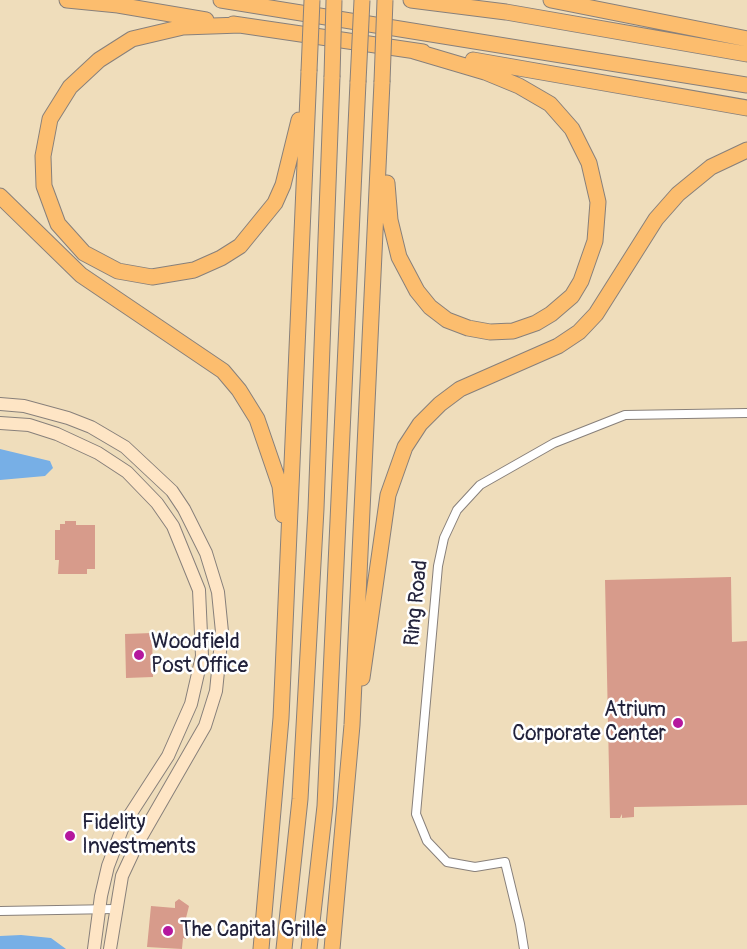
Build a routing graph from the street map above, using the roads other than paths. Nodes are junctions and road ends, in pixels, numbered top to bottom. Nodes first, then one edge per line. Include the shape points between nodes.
1 (67, 0) edge
2 (221, 0) edge
3 (312, 0) edge
4 (334, 0) edge
5 (362, 0) edge
6 (385, 0) edge
7 (411, 0) edge
8 (551, 0) edge
9 (241, 25) junction
10 (747, 39) edge
11 (414, 51) junction
12 (747, 54) edge
13 (747, 85) edge
14 (307, 88) junction
15 (747, 108) edge
16 (381, 110) junction
17 (747, 150) edge
18 (0, 196) edge
19 (0, 404) edge
20 (747, 413) edge
21 (0, 423) edge
22 (289, 570) junction
23 (352, 725) junction
24 (115, 909) junction
25 (98, 910) junction
26 (0, 911) edge
27 (94, 949) edge
28 (110, 949) edge
29 (261, 949) edge
30 (284, 949) edge
31 (309, 949) edge
32 (332, 949) edge
33 (524, 949) edge

1 - 9 highway
2 - 13 highway
3 - 14 highway, bridge
4 - 30 highway, bridge via 316,509 301,787
5 - 31 highway, bridge via 325,806
6 - 16 highway, bridge
7 - 12 highway via 563,21
8 - 10 highway
9 - 11 highway
9 - 14 highway via 183,27 132,39 99,60 70,87 46,130 42,173 52,213 74,245 98,262 141,276 194,270 231,252 275,203
11 - 15 highway
11 - 16 highway via 519,86 550,104 578,138 594,177 598,225 592,253 572,296 544,319 513,331 468,328 447,320 430,307 405,271 390,220
14 - 22 highway
16 - 23 highway
17 - 23 highway via 711,167 678,194 656,219 596,314 579,332 558,346 460,389 420,424 405,447 388,495 370,606 367,657
18 - 22 highway via 81,275 191,347 223,371 239,390 257,419 280,486
19 - 24 street via 60,415 125,447 172,491 184,509 206,553 218,592 222,632 216,692 205,726 136,846 122,876
20 - 33 street, Ring Road via 626,416 554,443 480,485 457,510 444,538 416,814 427,841 447,862 475,867 505,862
21 - 25 street via 29,425 57,434 127,472 173,526 198,590 202,656 191,704 168,756 124,824 108,866
22 - 29 highway
23 - 32 highway
24 - 25 street
24 - 28 street
25 - 26 street
25 - 27 street

